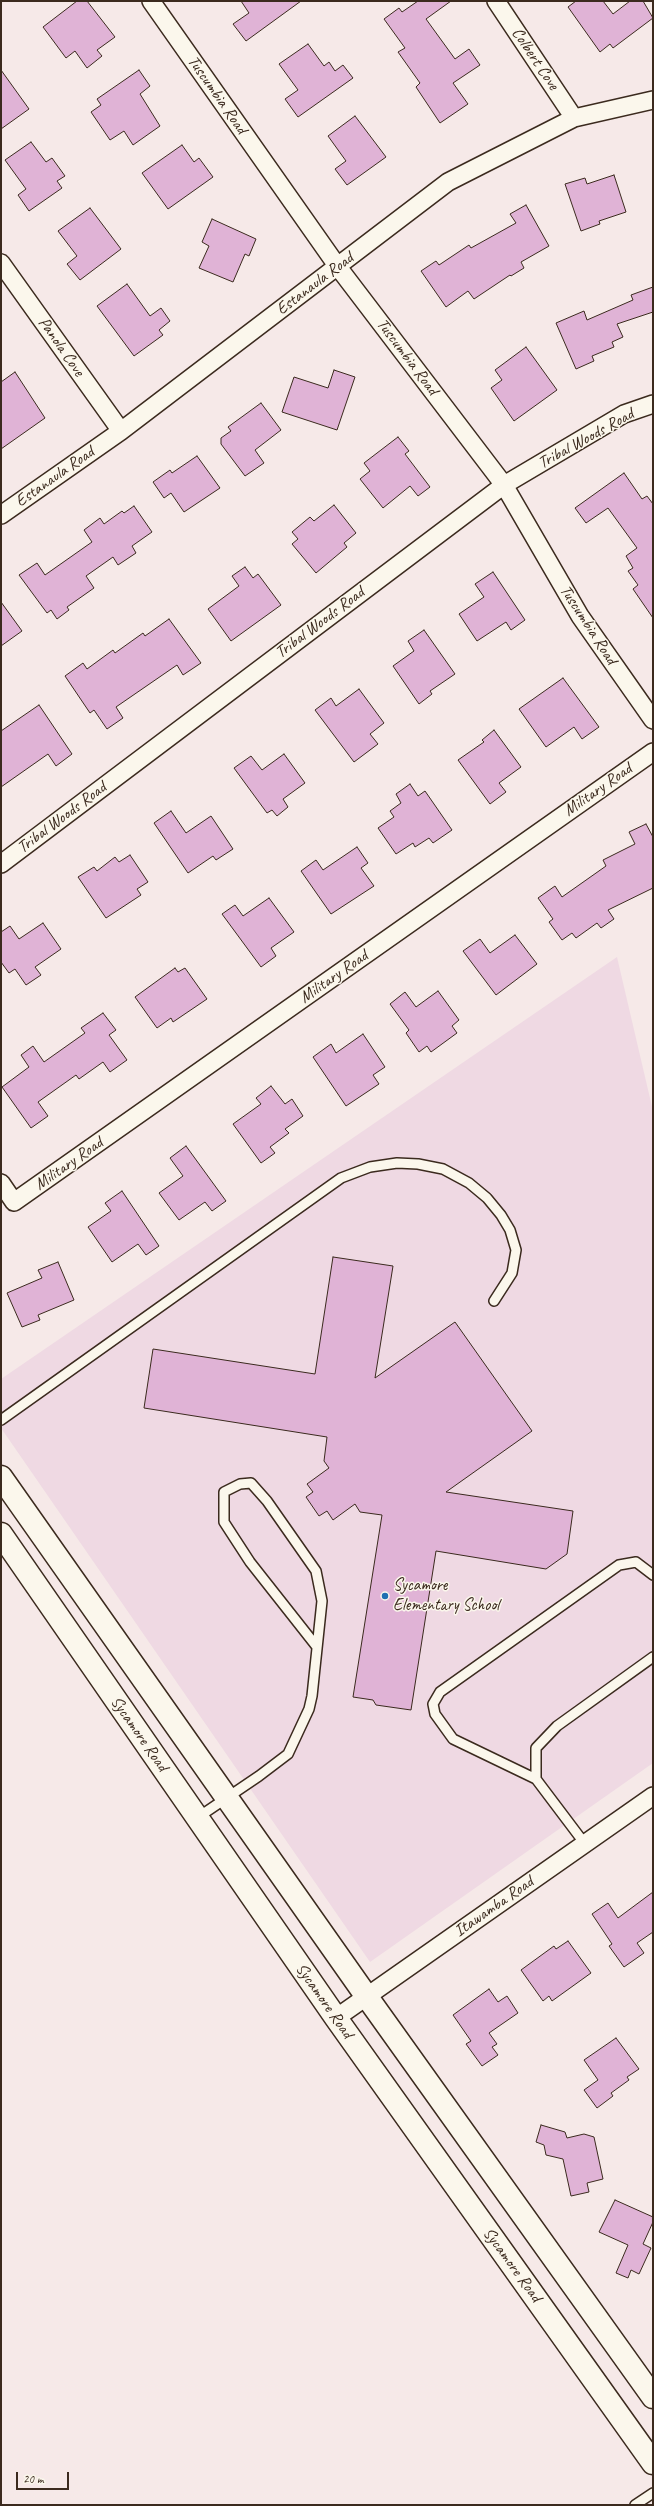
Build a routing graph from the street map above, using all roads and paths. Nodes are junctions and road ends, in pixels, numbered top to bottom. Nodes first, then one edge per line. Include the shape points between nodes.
1 (151, 1) edge
2 (496, 1) edge
3 (653, 100) edge
4 (574, 118) junction
5 (1, 263) edge
6 (338, 267) junction
7 (653, 404) edge
8 (121, 431) junction
9 (504, 485) junction
10 (1, 515) edge
11 (653, 720) edge
12 (653, 752) edge
13 (1, 864) edge
14 (1, 1183) edge
15 (494, 1301) dead end
16 (1, 1420) edge
17 (1, 1477) edge
18 (1, 1534) edge
19 (653, 1575) edge
20 (317, 1648) junction
21 (653, 1657) edge
22 (536, 1779) junction
23 (653, 1796) edge
24 (227, 1797) junction
25 (196, 1819) junction
26 (585, 1844) junction
27 (367, 1997) junction
28 (336, 2018) junction
29 (653, 2397) edge
30 (653, 2463) edge
31 (653, 2493) edge
32 (635, 2505) edge

1 - 6 street, Tuscumbia Road
2 - 4 street, Colbert Cove
3 - 4 street, Estanaula Road
4 - 6 street, Estanaula Road via 448,182
5 - 8 street, Panola Cove
6 - 8 street, Estanaula Road
6 - 9 street, Tuscumbia Road
7 - 9 street, Tribal Woods Road via 624,414
8 - 10 street, Estanaula Road
9 - 11 street, Tuscumbia Road via 580,616
9 - 13 street, Tribal Woods Road
12 - 14 street, Military Road via 14,1202
15 - 16 lane via 512,1274 516,1250 502,1215 487,1198 469,1183 443,1169 397,1163 370,1167 341,1178
17 - 24 street, Sycamore Road
18 - 25 street, Sycamore Road
19 - 22 lane via 636,1562 618,1565 440,1692 433,1704 435,1714 453,1739
20 - 20 lane via 322,1601 316,1571 267,1501 251,1483 240,1484 224,1492 224,1522 250,1562
20 - 24 lane via 310,1710 288,1754
21 - 22 lane via 557,1726 536,1748
22 - 26 lane
23 - 26 street, Itawamba Road
24 - 25 lane
24 - 27 street, Sycamore Road
25 - 28 street, Sycamore Road
26 - 27 street, Itawamba Road
27 - 28 street, Itawamba Road
27 - 29 street, Sycamore Road
28 - 30 street, Sycamore Road
31 - 32 lane

